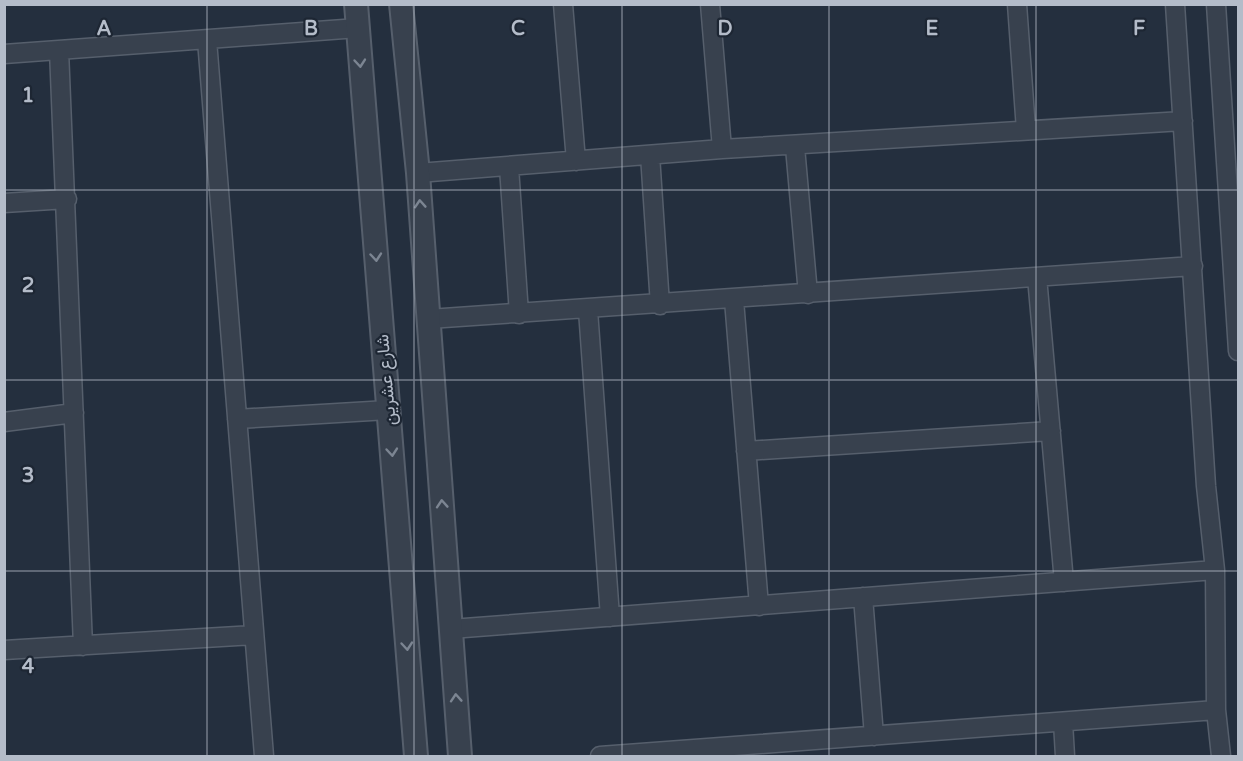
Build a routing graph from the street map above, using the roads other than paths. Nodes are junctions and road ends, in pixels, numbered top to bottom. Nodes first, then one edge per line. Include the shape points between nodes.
1 (356, 4) edge
2 (401, 4) edge
3 (563, 4) edge
4 (710, 4) edge
5 (1017, 4) edge
6 (1175, 4) edge
7 (1216, 4) edge
8 (357, 28) junction
9 (207, 40) junction
10 (59, 50) junction
11 (4, 54) edge
12 (1183, 121) junction
13 (1026, 130) junction
14 (795, 147) junction
15 (722, 149) junction
16 (650, 155) junction
17 (576, 161) junction
18 (509, 167) junction
19 (418, 174) junction
20 (67, 199) junction
21 (4, 203) edge
22 (1193, 266) junction
23 (1036, 277) junction
24 (808, 294) junction
25 (734, 300) junction
26 (660, 305) junction
27 (588, 310) junction
28 (1237, 313) edge
29 (519, 314) junction
30 (429, 319) junction
31 (1239, 351) edge
32 (388, 410) junction
33 (74, 413) junction
34 (237, 419) junction
35 (4, 422) edge
36 (1051, 431) junction
37 (746, 451) junction
38 (1215, 570) junction
39 (1064, 582) junction
40 (863, 597) junction
41 (759, 606) junction
42 (610, 617) junction
43 (451, 629) junction
44 (254, 635) junction
45 (83, 646) junction
46 (4, 650) edge
47 (1216, 710) junction
48 (1063, 722) junction
49 (874, 736) junction
50 (757, 751) edge
51 (264, 756) edge
52 (416, 756) edge
53 (460, 756) edge
54 (609, 756) edge
55 (1065, 756) edge
56 (1221, 756) edge

1 - 8 street, شارع عشرين
2 - 19 street
3 - 17 street
4 - 15 street
5 - 13 street
6 - 12 street
7 - 28 street
8 - 9 street
8 -> 32 street, شارع عشرين
9 - 10 street
9 - 34 street
10 - 11 street
10 - 20 street
12 - 13 street
12 - 22 street
13 - 14 street
14 - 15 street
14 - 24 street
15 - 16 street
16 - 17 street
16 - 26 street
17 - 18 street
18 - 19 street
18 - 29 street
30 -> 19 street
20 - 21 street
20 - 33 street
22 - 23 street
22 - 38 street
23 - 24 street
23 - 36 street
24 - 25 street
25 - 26 street
25 - 37 street
26 - 27 street
27 - 29 street
27 - 42 street
28 - 31 street
29 - 30 street
43 -> 30 street
32 - 34 street
32 -> 52 street, شارع عشرين
33 - 35 street
33 - 45 street
34 - 44 street
36 - 37 street
36 - 39 street
37 - 41 street
38 - 39 street
38 - 47 street
39 - 40 street
40 - 41 street
40 - 49 street
41 - 42 street
42 - 43 street
53 -> 43 street
44 - 45 street
44 - 51 street
45 - 46 street
47 - 48 street
47 - 56 street
48 - 49 street
48 - 55 street
49 - 50 street
50 - 54 street

